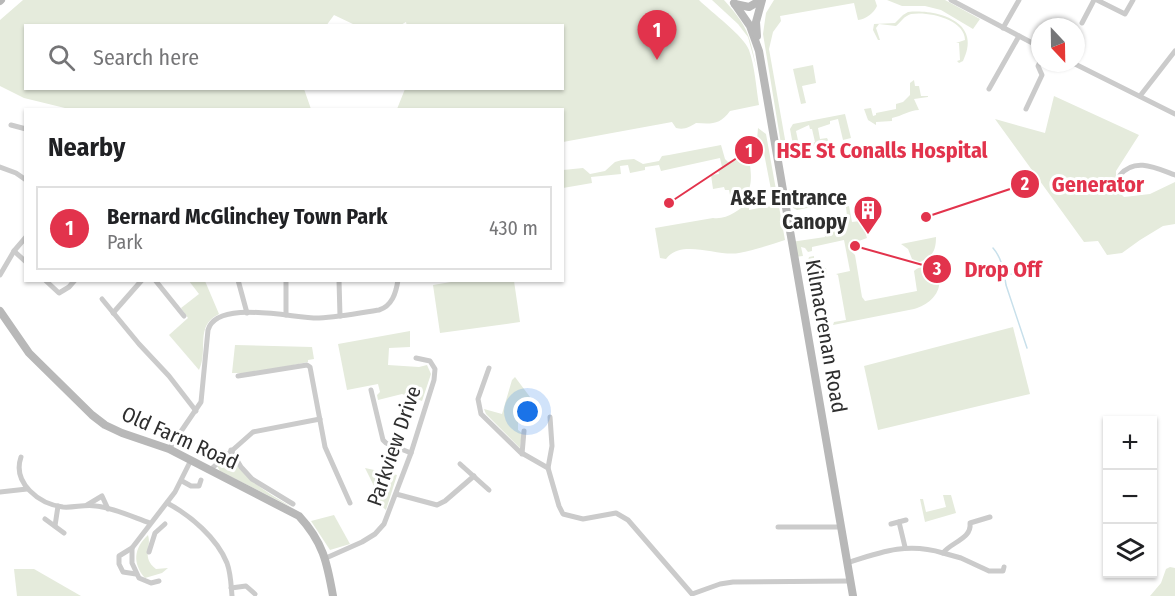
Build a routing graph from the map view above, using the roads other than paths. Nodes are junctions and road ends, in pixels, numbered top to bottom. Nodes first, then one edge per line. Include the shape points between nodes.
1 (761, 0) edge
2 (951, 0) edge
3 (1019, 0) edge
4 (1095, 0) edge
5 (1133, 0) edge
6 (733, 2) edge
7 (1085, 18) edge
8 (1004, 28) junction
9 (1019, 36) junction
10 (1031, 42) edge
11 (758, 46) junction
12 (1175, 51) edge
13 (1085, 69) edge
14 (1041, 72) edge
15 (996, 76) junction
16 (1005, 81) dead end
17 (988, 89) dead end
18 (1140, 96) junction
19 (1026, 109) dead end
20 (1175, 114) edge
21 (11, 125) dead end
22 (24, 128) edge
23 (0, 167) edge
24 (1120, 175) dead end
25 (1175, 175) edge
26 (24, 179) edge
27 (24, 239) edge
28 (14, 251) junction
29 (24, 260) edge
30 (0, 274) edge
31 (47, 282) edge
32 (73, 282) edge
33 (140, 282) edge
34 (157, 282) edge
35 (239, 282) edge
36 (286, 282) edge
37 (339, 282) edge
38 (397, 282) edge
39 (102, 299) dead end
40 (0, 311) edge
41 (113, 313) junction
42 (247, 313) junction
43 (286, 315) junction
44 (184, 316) dead end
45 (340, 316) junction
46 (416, 358) dead end
47 (489, 368) dead end
48 (238, 376) dead end
49 (371, 390) dead end
50 (196, 411) junction
51 (550, 417) dead end
52 (320, 419) junction
53 (524, 432) dead end
54 (169, 449) junction
55 (231, 450) junction
56 (411, 453) junction
57 (522, 454) junction
58 (21, 457) dead end
59 (191, 460) junction
60 (459, 464) dead end
61 (548, 468) junction
62 (210, 470) junction
63 (474, 476) junction
64 (201, 480) dead end
65 (182, 481) junction
66 (27, 489) junction
67 (489, 490) dead end
68 (0, 492) edge
69 (396, 494) junction
70 (167, 503) junction
71 (350, 503) dead end
72 (293, 504) dead end
73 (87, 505) junction
74 (58, 506) junction
75 (108, 509) junction
76 (990, 518) dead end
77 (45, 519) dead end
78 (906, 520) dead end
79 (899, 522) junction
80 (165, 524) dead end
81 (891, 524) dead end
82 (55, 526) junction
83 (149, 526) junction
84 (840, 526) junction
85 (778, 527) dead end
86 (64, 533) dead end
87 (155, 533) junction
88 (905, 547) junction
89 (132, 548) junction
90 (149, 552) dead end
91 (943, 553) junction
92 (326, 558) junction
93 (847, 563) junction
94 (1004, 567) dead end
95 (136, 574) junction
96 (159, 581) dead end
97 (850, 581) junction
98 (231, 588) junction
99 (255, 594) dead end
100 (692, 595) edge
101 (232, 596) edge
102 (333, 596) edge
103 (853, 596) edge

1 - 6 main road via 747,7
1 - 11 main road via 756,22
2 - 8 street
3 - 8 street
4 - 5 street via 1125,14
4 - 7 street
6 - 11 main road via 748,22
8 - 9 street
9 - 10 street
9 - 15 street
11 - 84 main road, Kilmacrenan Road
12 - 18 street
13 - 18 street
14 - 19 street
15 - 16 street
15 - 17 street
18 - 20 street
21 - 22 street
23 - 26 street
24 - 25 street via 1138,164
27 - 28 street
28 - 29 street
28 - 30 street
31 - 32 street via 59,293
33 - 41 street
34 - 44 street
35 - 42 street
36 - 43 street
37 - 45 street
38 - 45 street via 391,302 384,309
39 - 41 street
40 - 54 main road, Old Farm Road via 29,353 92,415 122,433
41 - 50 street
42 - 43 street
42 - 50 street via 224,316 210,324 202,397
43 - 45 street
46 - 56 street, Parkview Drive via 430,361 435,369
47 - 57 street via 478,399 481,414
48 - 52 street via 307,365 312,370
49 - 56 street via 383,440
50 - 54 street
51 - 61 street via 552,446
52 - 55 street via 253,432
52 - 71 street via 325,447
53 - 57 street
54 - 59 main road, Old Farm Road
55 - 62 street
55 - 72 street via 252,479
56 - 69 street, Parkview Drive
57 - 61 street
58 - 66 street via 18,465
59 - 62 main road, Old Farm Road
59 - 65 street
60 - 63 street
61 - 100 street via 563,514 583,519 616,513 628,520
62 - 92 main road, Old Farm Road via 299,516 313,531
63 - 67 street
63 - 69 street via 436,505
64 - 65 street via 199,486
65 - 70 street
66 - 68 street
66 - 74 street
69 - 92 street, Parkview Drive via 384,524 375,534
70 - 83 street
70 - 98 street via 187,515 214,542 226,562
73 - 74 street
73 - 75 street
73 - 75 street via 102,496
74 - 82 street
75 - 83 street
76 - 91 street via 970,523 968,535
77 - 82 street
78 - 79 street
79 - 81 street
79 - 88 street
80 - 87 street
82 - 86 street
83 - 87 street
83 - 89 street
84 - 85 street
84 - 93 main road, Kilmacrenan Road
87 - 90 street
88 - 91 street
88 - 93 street
89 - 95 street
89 - 95 street via 120,556 119,564 123,572
91 - 94 street via 989,571 1003,571
92 - 102 main road, Old Farm Road
93 - 97 main road, Kilmacrenan Road
95 - 96 street via 143,581
97 - 100 street via 733,582
97 - 103 main road, Kilmacrenan Road
98 - 99 street via 246,586
98 - 101 street

